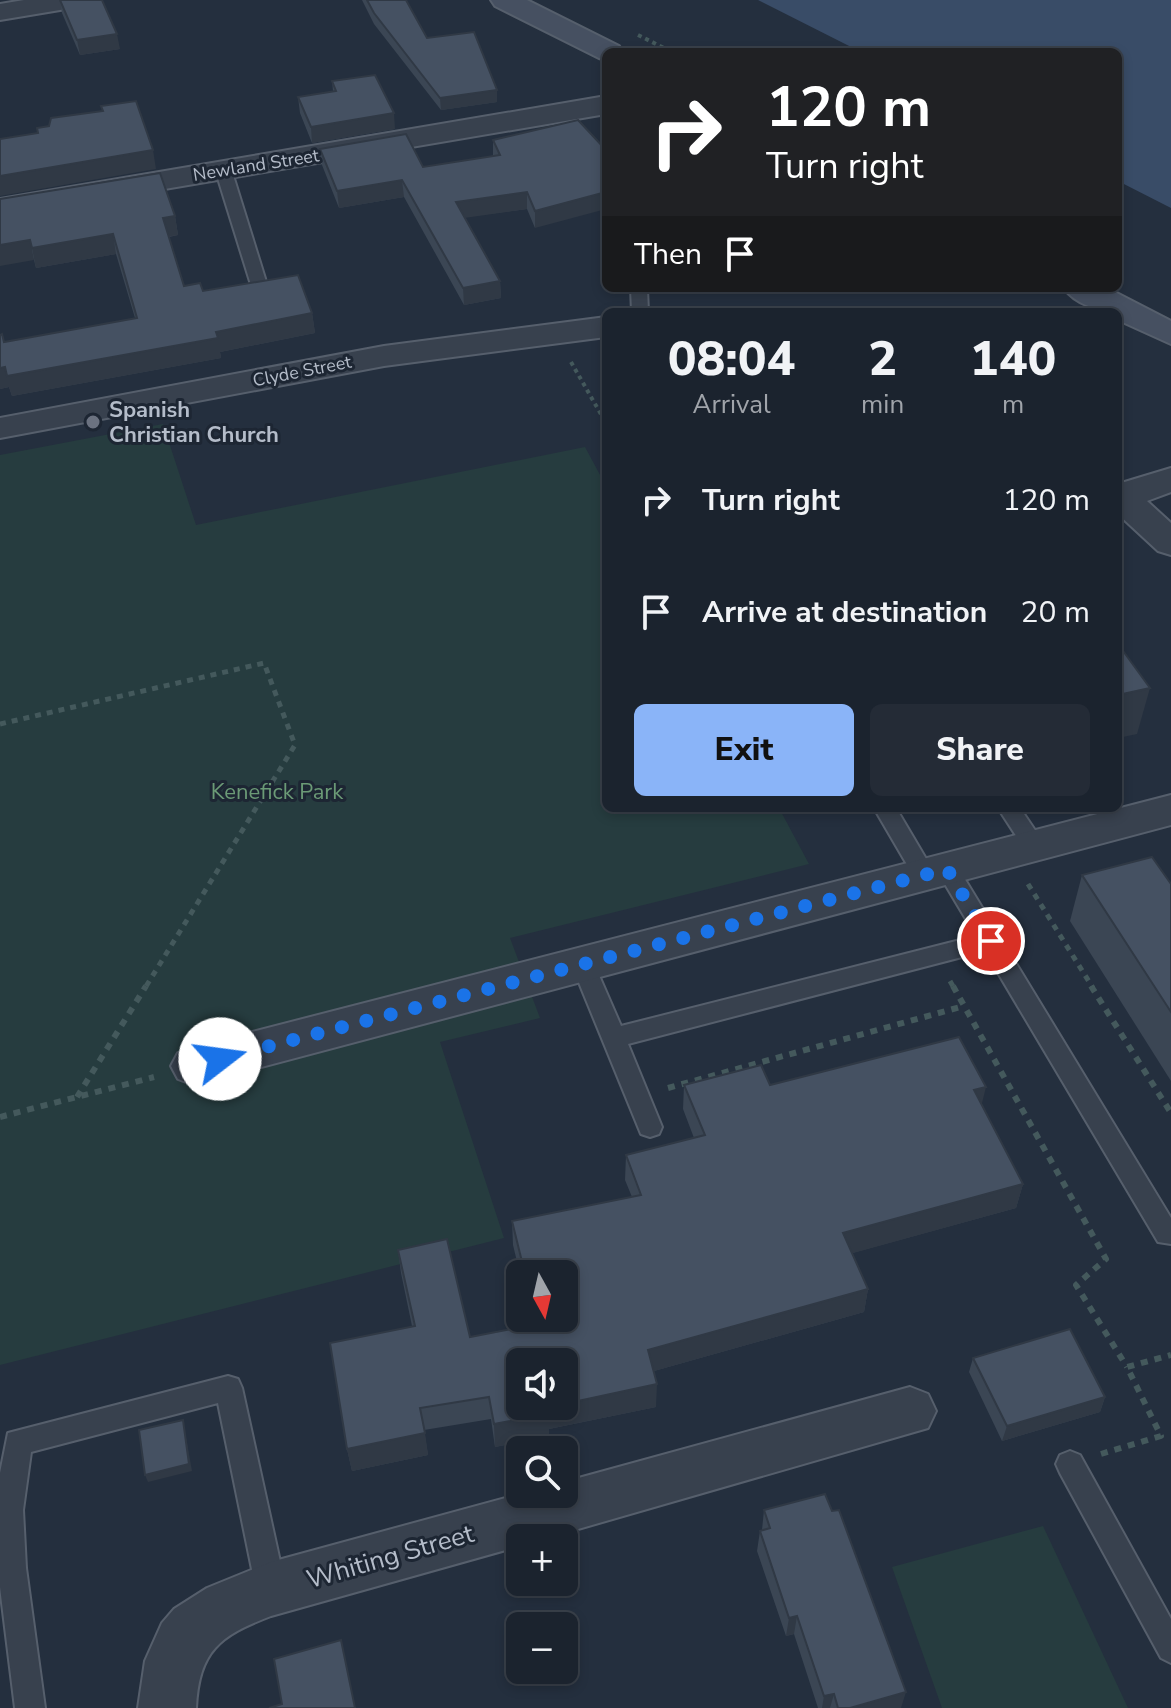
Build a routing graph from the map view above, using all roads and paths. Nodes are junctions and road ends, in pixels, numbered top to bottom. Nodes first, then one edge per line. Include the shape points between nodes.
1 (72, 0) edge
2 (505, 0) edge
3 (0, 12) edge
4 (602, 48) edge
5 (602, 106) edge
6 (224, 172) junction
7 (0, 208) edge
8 (260, 288) edge
9 (1089, 292) edge
10 (1120, 308) edge
11 (1122, 309) edge
12 (602, 328) edge
13 (1171, 334) edge
14 (570, 359) dead end
15 (602, 416) edge
16 (0, 428) edge
17 (1171, 479) edge
18 (1122, 495) edge
19 (1122, 498) edge
20 (1171, 543) edge
21 (0, 724) edge
22 (1171, 810) edge
23 (888, 812) edge
24 (1010, 812) edge
25 (1021, 849) junction
26 (936, 871) junction
27 (991, 941) junction
28 (936, 955) junction
29 (583, 963) junction
30 (964, 1006) junction
31 (613, 1038) junction
32 (194, 1066) joint
33 (77, 1097) junction
34 (637, 1097) junction
35 (1171, 1113) edge
36 (0, 1117) edge
37 (650, 1127) dead end
38 (1167, 1234) dead end
39 (1171, 1355) edge
40 (1127, 1367) junction
41 (910, 1411) dead end
42 (1070, 1464) joint
43 (6, 1569) edge
44 (271, 1589) junction
45 (1171, 1648) edge
46 (30, 1708) edge
47 (167, 1708) edge

1 - 3 street
2 - 4 street
5 - 6 street, Newland Street
6 - 7 street, Newland Street
6 - 8 lane
9 - 10 street
11 - 13 street
12 - 16 street, Clyde Street via 384,356
14 - 15 path
17 - 18 street
19 - 20 street
21 - 33 path via 264,663 295,745
22 - 25 street
23 - 26 lane
24 - 25 lane
25 - 26 street
25 - 35 path
26 - 27 lane
26 - 29 street
27 - 28 lane
27 - 38 lane
28 - 30 path
28 - 31 lane
29 - 31 lane
29 - 32 street
30 - 34 path
30 - 40 path via 1106,1259 1076,1285
31 - 34 lane
32 - 33 path
33 - 36 path
34 - 37 lane
39 - 40 path
40 - 42 path via 1161,1436
41 - 44 street, Whiting Street
42 - 45 lane
43 - 44 lane via 18,1442 228,1388
43 - 46 lane
44 - 47 street, Whiting Street via 232,1603 186,1635 167,1675

